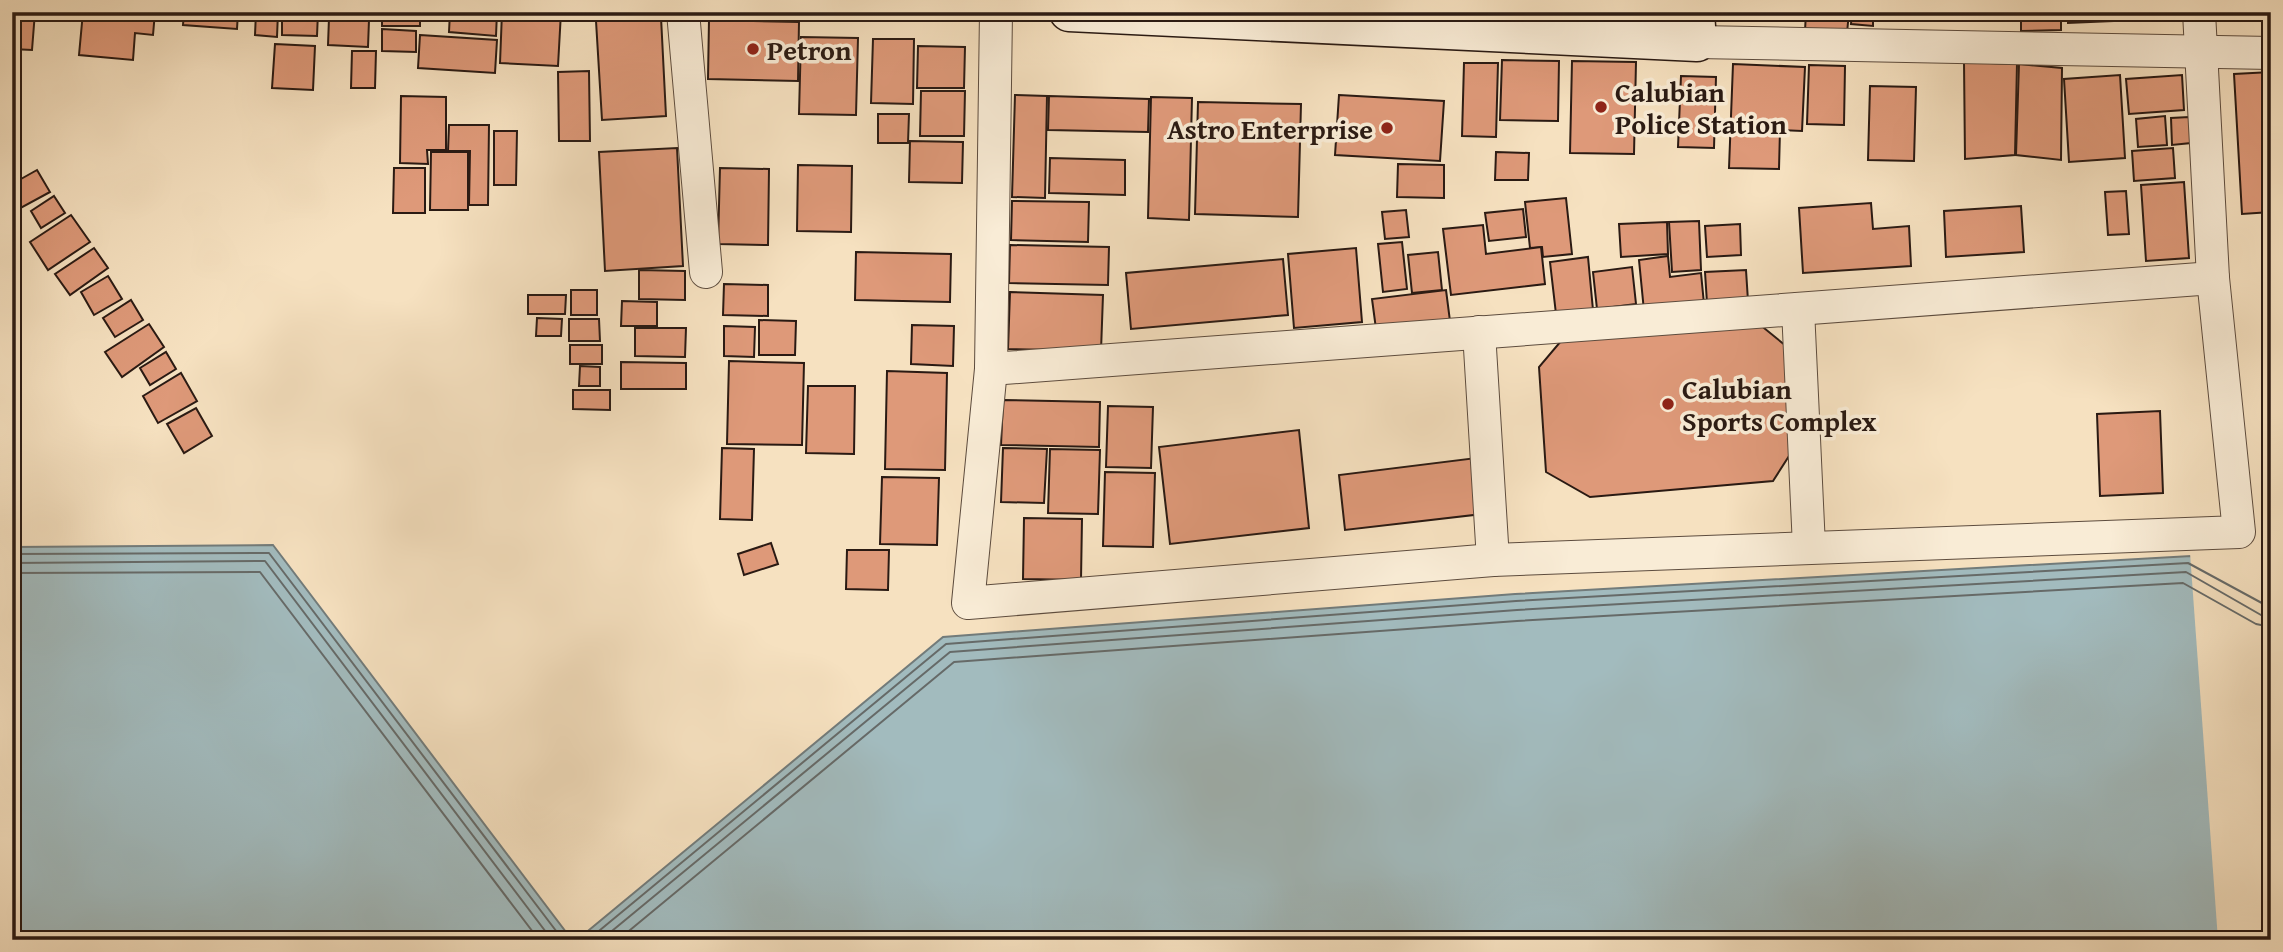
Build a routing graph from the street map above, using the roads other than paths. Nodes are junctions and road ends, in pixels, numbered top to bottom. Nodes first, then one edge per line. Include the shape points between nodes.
1 (683, 12) edge
2 (996, 12) edge
3 (1069, 12) edge
4 (2199, 12) edge
5 (1696, 27) edge
6 (2271, 53) edge
7 (2202, 54) junction
8 (706, 272) dead end
9 (2213, 278) junction
10 (1798, 309) junction
11 (1479, 332) junction
12 (991, 369) junction
13 (1809, 547) junction
14 (1493, 560) junction

1 - 8 street
2 - 12 street
3 - 5 street
4 - 7 street
5 - 7 street
6 - 7 street
7 - 9 street
9 - 10 street
9 - 13 street via 2239,532
10 - 11 street
10 - 13 street
11 - 12 street
11 - 14 street
12 - 14 street via 968,603
13 - 14 street

